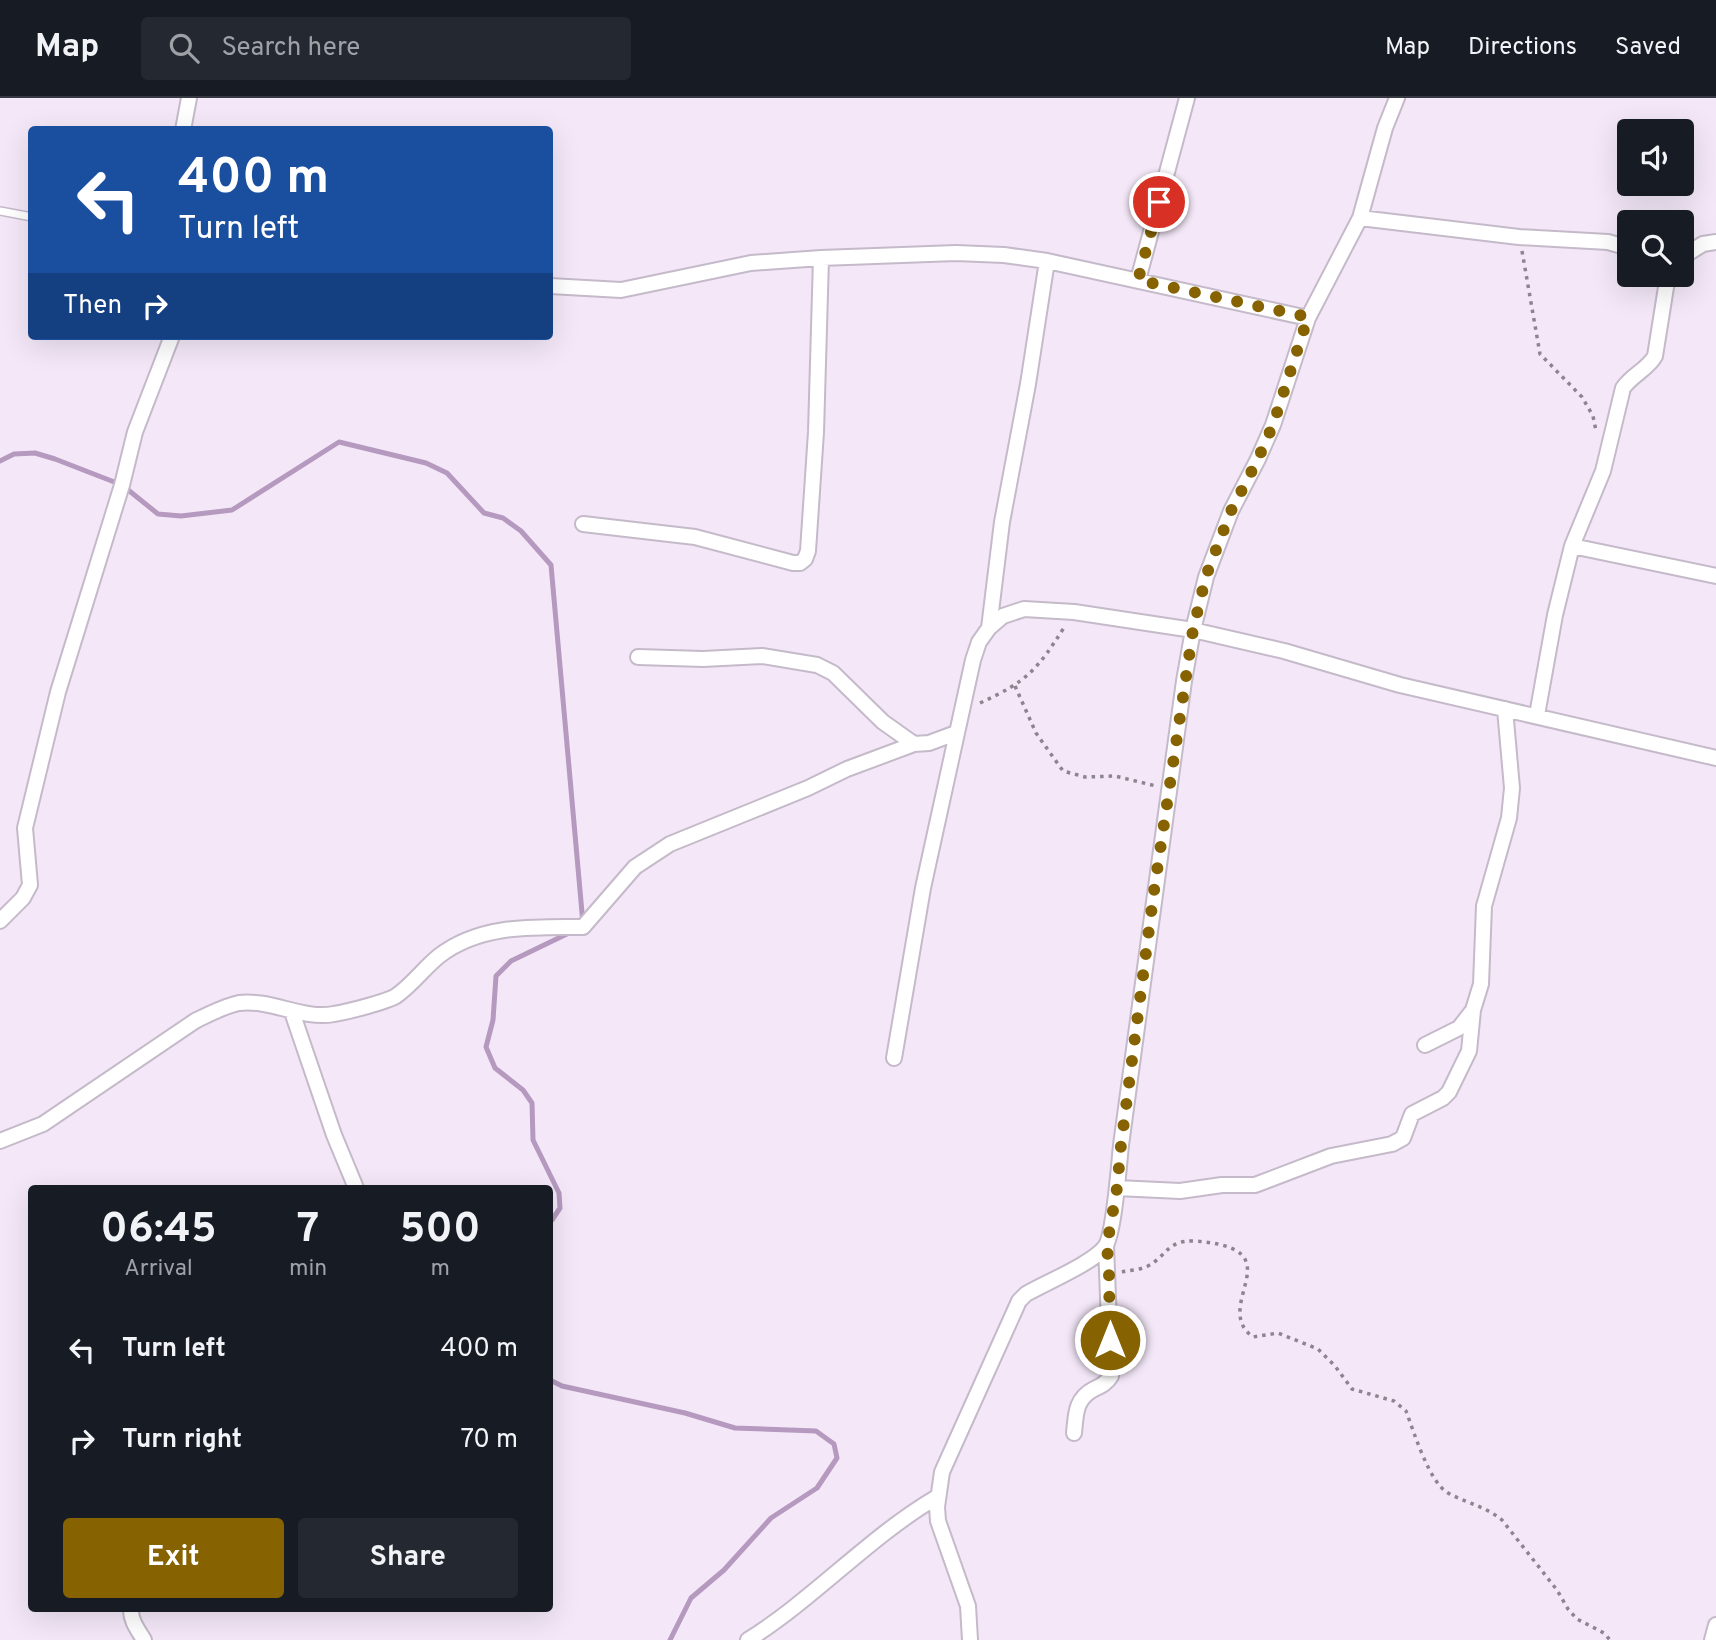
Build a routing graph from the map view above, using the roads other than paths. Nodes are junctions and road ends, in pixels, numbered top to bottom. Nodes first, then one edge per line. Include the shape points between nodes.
1 (189, 98) edge
2 (1187, 98) edge
3 (1397, 98) edge
4 (184, 126) edge
5 (0, 211) edge
6 (28, 216) edge
7 (1360, 218) junction
8 (1716, 242) edge
9 (1617, 245) edge
10 (1694, 250) edge
11 (821, 258) junction
12 (1047, 261) junction
13 (1138, 280) junction
14 (553, 286) edge
15 (1665, 287) edge
16 (1308, 317) junction
17 (170, 340) edge
18 (583, 524) dead end
19 (1572, 546) junction
20 (1716, 576) edge
21 (989, 628) junction
22 (1193, 630) junction
23 (639, 657) dead end
24 (1505, 709) junction
25 (1537, 715) junction
26 (956, 733) junction
27 (914, 744) junction
28 (1716, 758) edge
29 (0, 921) edge
30 (1473, 1010) junction
31 (292, 1012) junction
32 (1425, 1045) dead end
33 (894, 1058) dead end
34 (0, 1141) edge
35 (355, 1185) edge
36 (1117, 1188) junction
37 (1107, 1245) junction
38 (1074, 1433) dead end
39 (937, 1497) junction
40 (131, 1612) edge
41 (1716, 1625) edge
42 (144, 1640) edge
43 (748, 1640) edge
44 (970, 1640) edge
45 (1712, 1640) edge

1 - 4 street
2 - 13 street
3 - 7 street
5 - 6 lane
7 - 9 street
7 - 16 street
8 - 10 street
11 - 12 street via 956,253
11 - 14 street via 751,263 621,290
11 - 18 street via 816,432 805,559 793,563 695,537
12 - 13 street
12 - 21 street via 1002,522
13 - 16 street
15 - 19 street via 1655,356 1623,388 1603,471
16 - 22 street via 1273,425 1231,511 1206,576
17 - 29 street via 135,432 58,692 25,828 30,885
19 - 20 street
19 - 25 street
21 - 22 street via 1003,616 1024,610 1074,612
21 - 26 street via 973,660
22 - 24 street
22 - 36 street
23 - 27 street via 762,656 817,665 833,673 883,722
24 - 25 street
24 - 30 street via 1512,788 1509,818 1483,906 1481,984
25 - 28 street
26 - 27 street
26 - 33 street
27 - 31 street via 670,844 635,867 583,927 505,929 485,934 439,956 392,998 336,1014
30 - 32 street via 1459,1028
30 - 36 street via 1469,1051 1449,1091 1412,1114 1398,1142 1331,1156 1245,1186 1180,1191
31 - 34 street via 240,1003 216,1010 43,1124
31 - 35 street
36 - 37 street
37 - 38 street via 1111,1376 1082,1397
37 - 39 street via 1020,1301 951,1449
39 - 43 street via 903,1519 787,1615
39 - 44 street via 942,1539 968,1606
40 - 42 street
41 - 45 street

